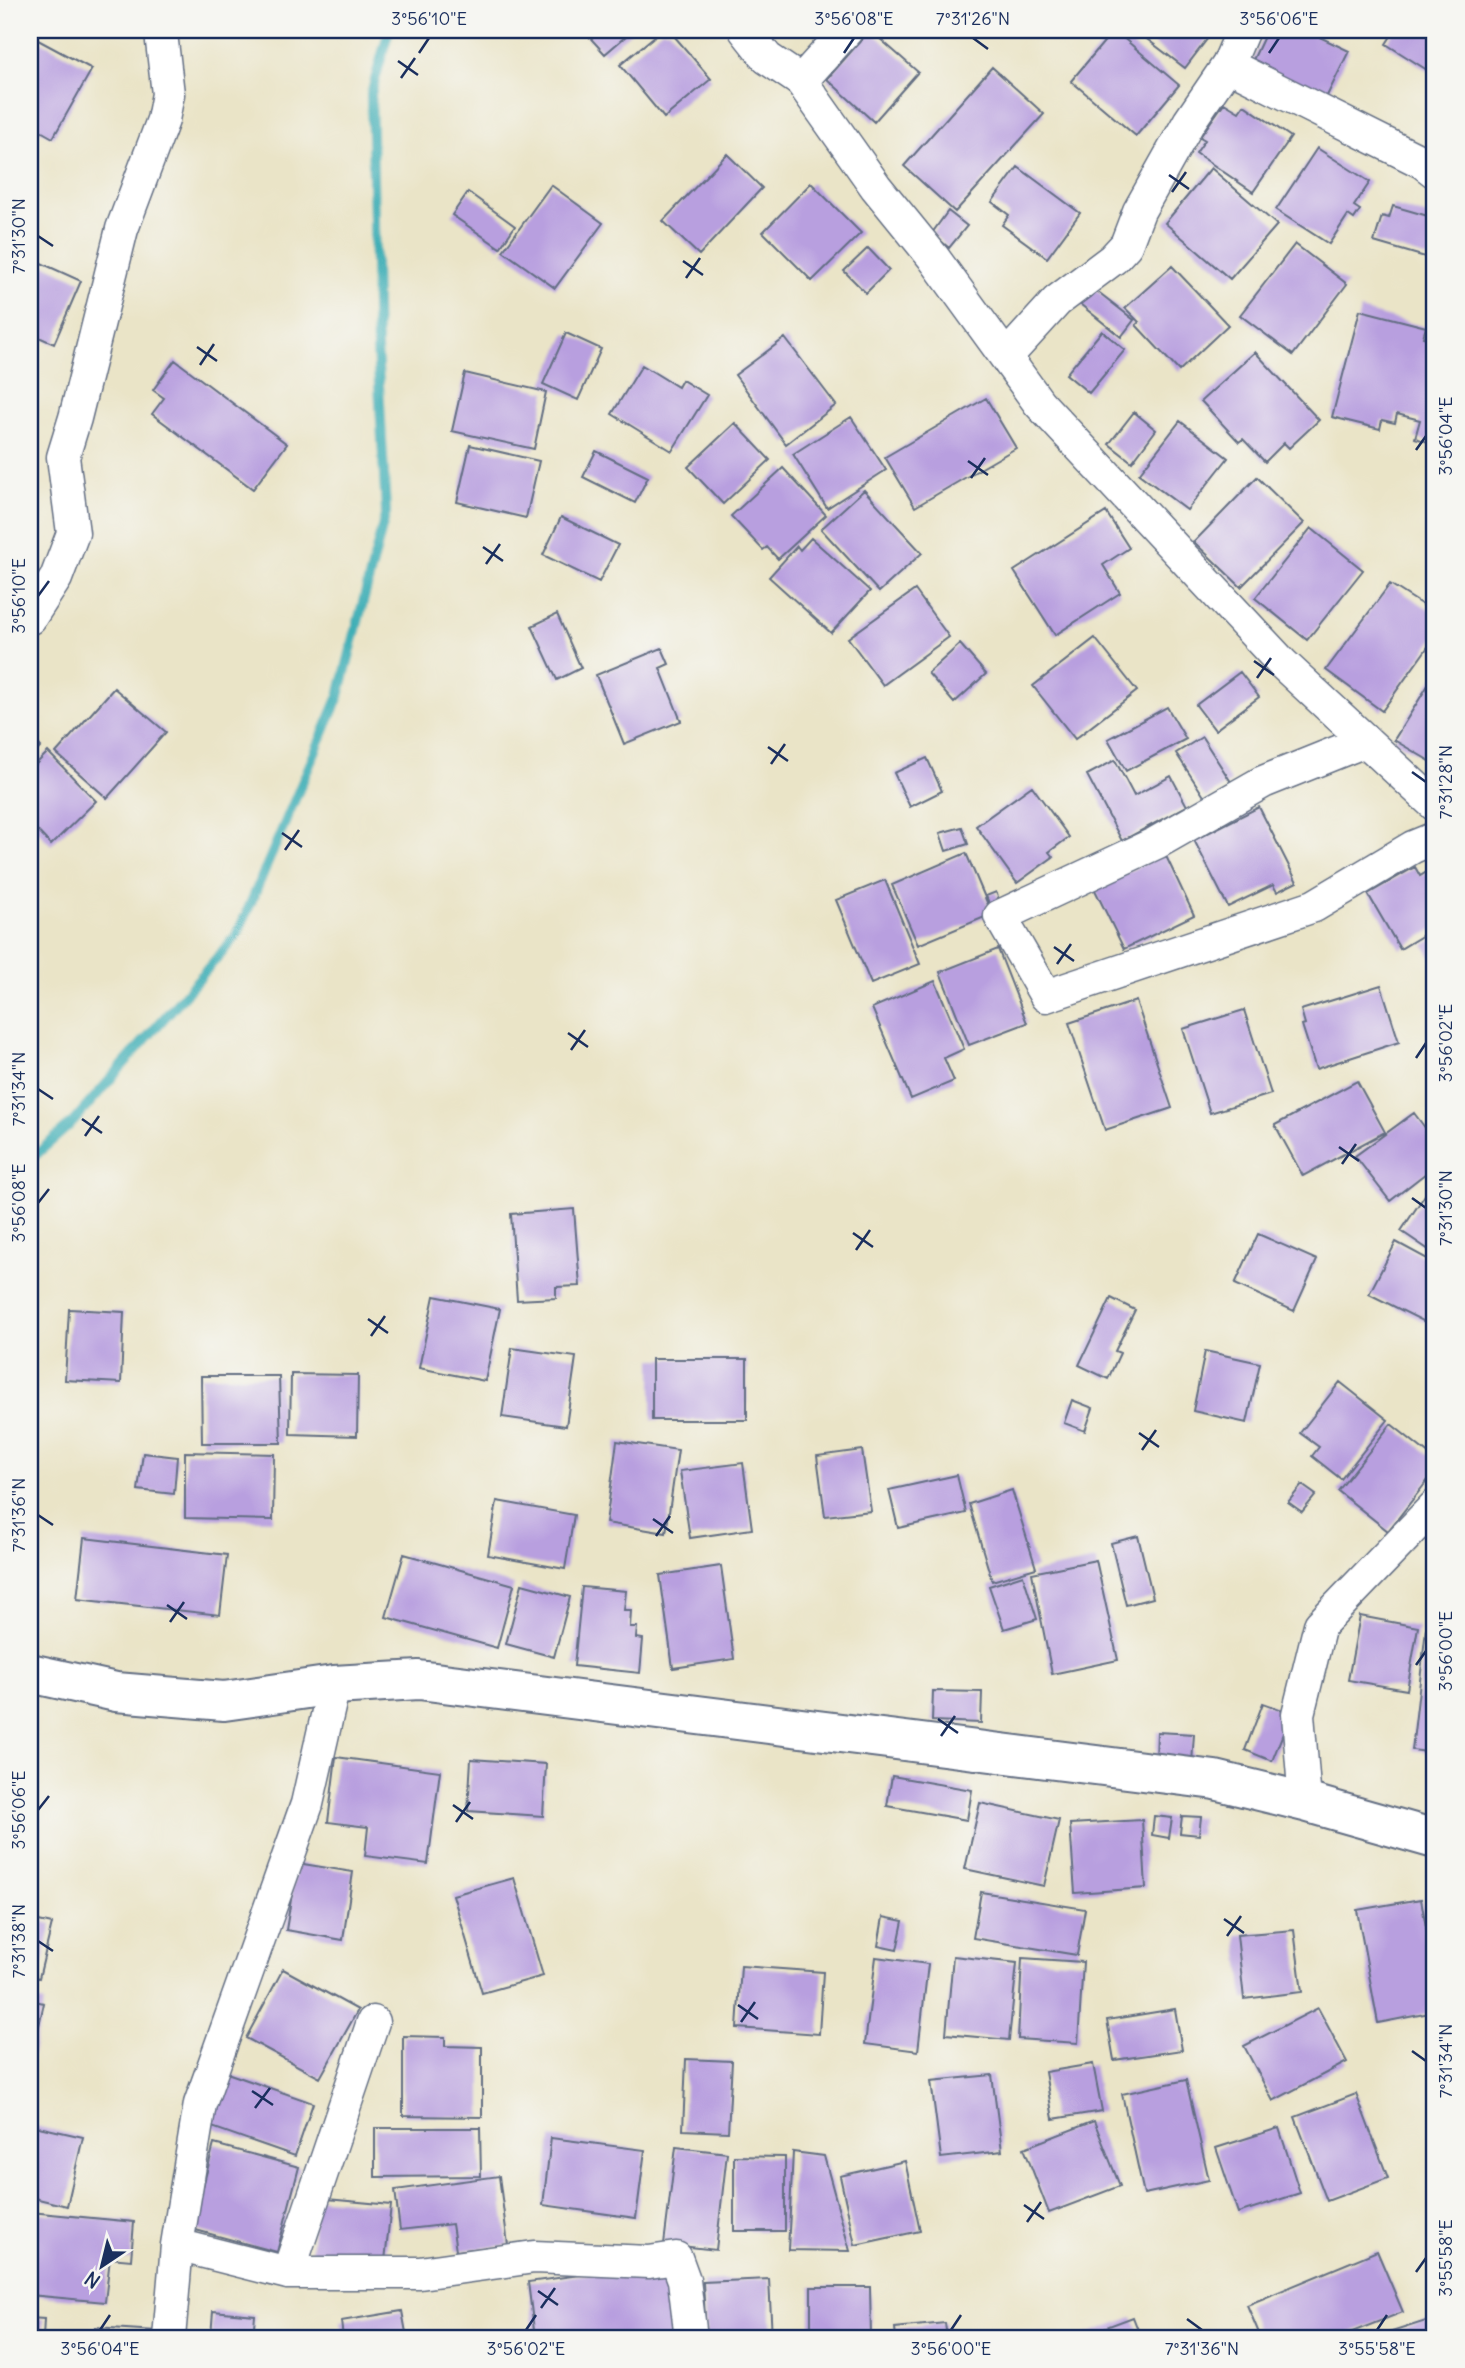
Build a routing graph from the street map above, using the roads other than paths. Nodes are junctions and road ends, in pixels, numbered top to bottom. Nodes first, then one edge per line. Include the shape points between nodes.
1 (745, 30) edge
2 (847, 30) edge
3 (1242, 30) edge
4 (160, 33) dead end
5 (1228, 65) junction
6 (801, 81) junction
7 (1431, 158) edge
8 (1006, 357) junction
9 (30, 618) edge
10 (1365, 741) junction
11 (1435, 805) edge
12 (1435, 838) edge
13 (1435, 1506) edge
14 (30, 1673) edge
15 (334, 1685) junction
16 (1305, 1802) junction
17 (1435, 1839) edge
18 (373, 2022) dead end
19 (177, 2245) junction
20 (288, 2273) junction
21 (170, 2338) edge
22 (691, 2338) edge

1 - 6 street via 767,58
2 - 6 street
3 - 5 street
4 - 9 street via 168,94 163,120 122,229 63,457 73,533 56,578
5 - 7 street
5 - 8 street via 1189,122 1139,211 1126,245 1056,301
6 - 8 street
8 - 10 street via 1039,403 1282,663
10 - 11 street
10 - 12 street via 1263,782 1156,843 1000,915 1046,996 1314,906
13 - 16 street via 1320,1625 1298,1714
14 - 15 street via 116,1692 224,1700
15 - 16 street via 419,1679 1215,1780
15 - 19 street via 307,1804 200,2104
16 - 17 street
18 - 20 street
19 - 20 street
19 - 21 street
20 - 22 street via 420,2273 534,2257 649,2262 676,2258 684,2280

